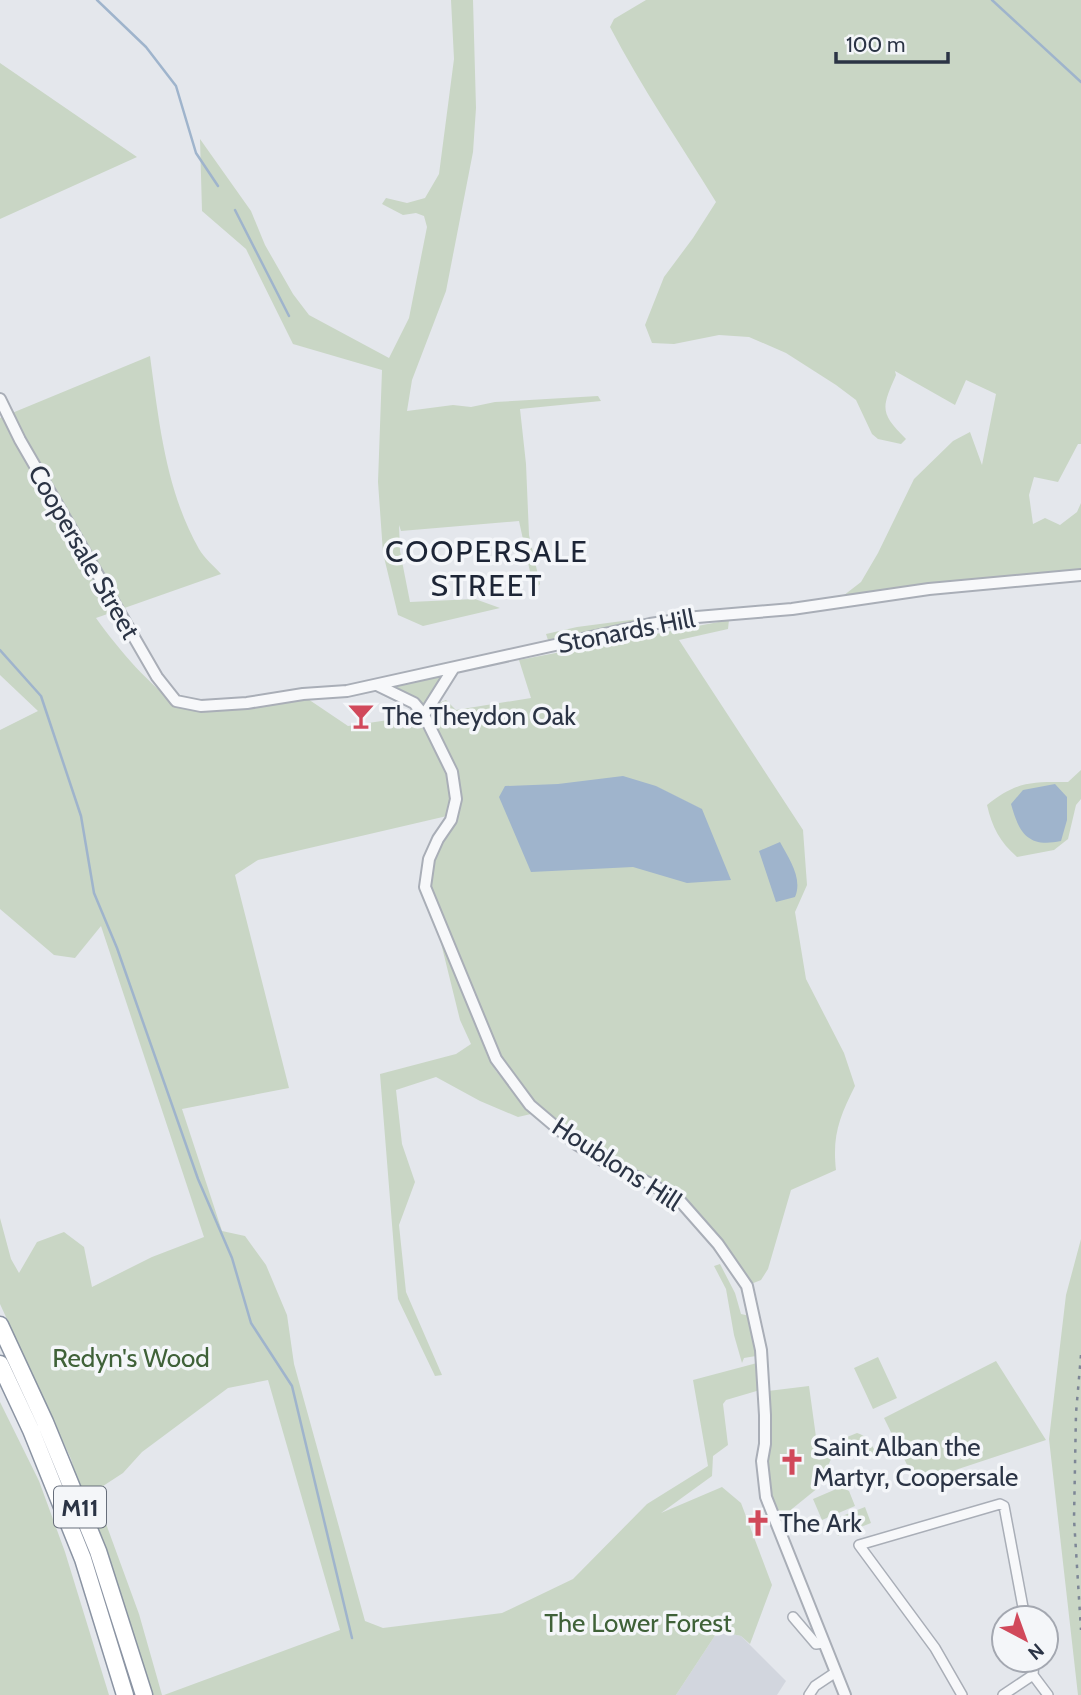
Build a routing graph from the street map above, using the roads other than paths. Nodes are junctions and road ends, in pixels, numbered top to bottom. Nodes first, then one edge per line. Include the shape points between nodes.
1 (0, 399) edge
2 (1081, 575) edge
3 (453, 669) junction
4 (379, 686) junction
5 (176, 701) joint
6 (425, 715) junction
7 (0, 1325) edge
8 (0, 1364) edge
9 (1023, 1604) edge
10 (793, 1617) dead end
11 (824, 1643) junction
12 (836, 1672) junction
13 (1033, 1675) joint
14 (125, 1695) edge
15 (144, 1695) edge
16 (809, 1695) edge
17 (845, 1695) edge
18 (962, 1695) edge
19 (1003, 1695) edge
20 (1048, 1695) edge

1 - 5 street, Coopersale Street via 134,640
2 - 3 street, Stonards Hill via 697,617 585,637
3 - 4 street, Stonards Hill
3 - 6 street
4 - 5 street, Stonards Hill via 247,703 201,706
4 - 6 street, Houblons Hill via 414,703
6 - 11 street, Houblons Hill via 452,772 456,799 451,820 429,859 425,887 496,1059 530,1105 576,1144 681,1202 747,1286 761,1350 763,1484 769,1510
7 - 15 highway, M11 via 98,1551
8 - 14 highway, M11 via 83,1559
9 - 18 street via 1004,1506 999,1504 859,1545 935,1648
10 - 11 street via 816,1644
11 - 12 street, Houblons Hill
12 - 16 street
12 - 17 street, Houblons Hill
13 - 19 street
13 - 20 street

